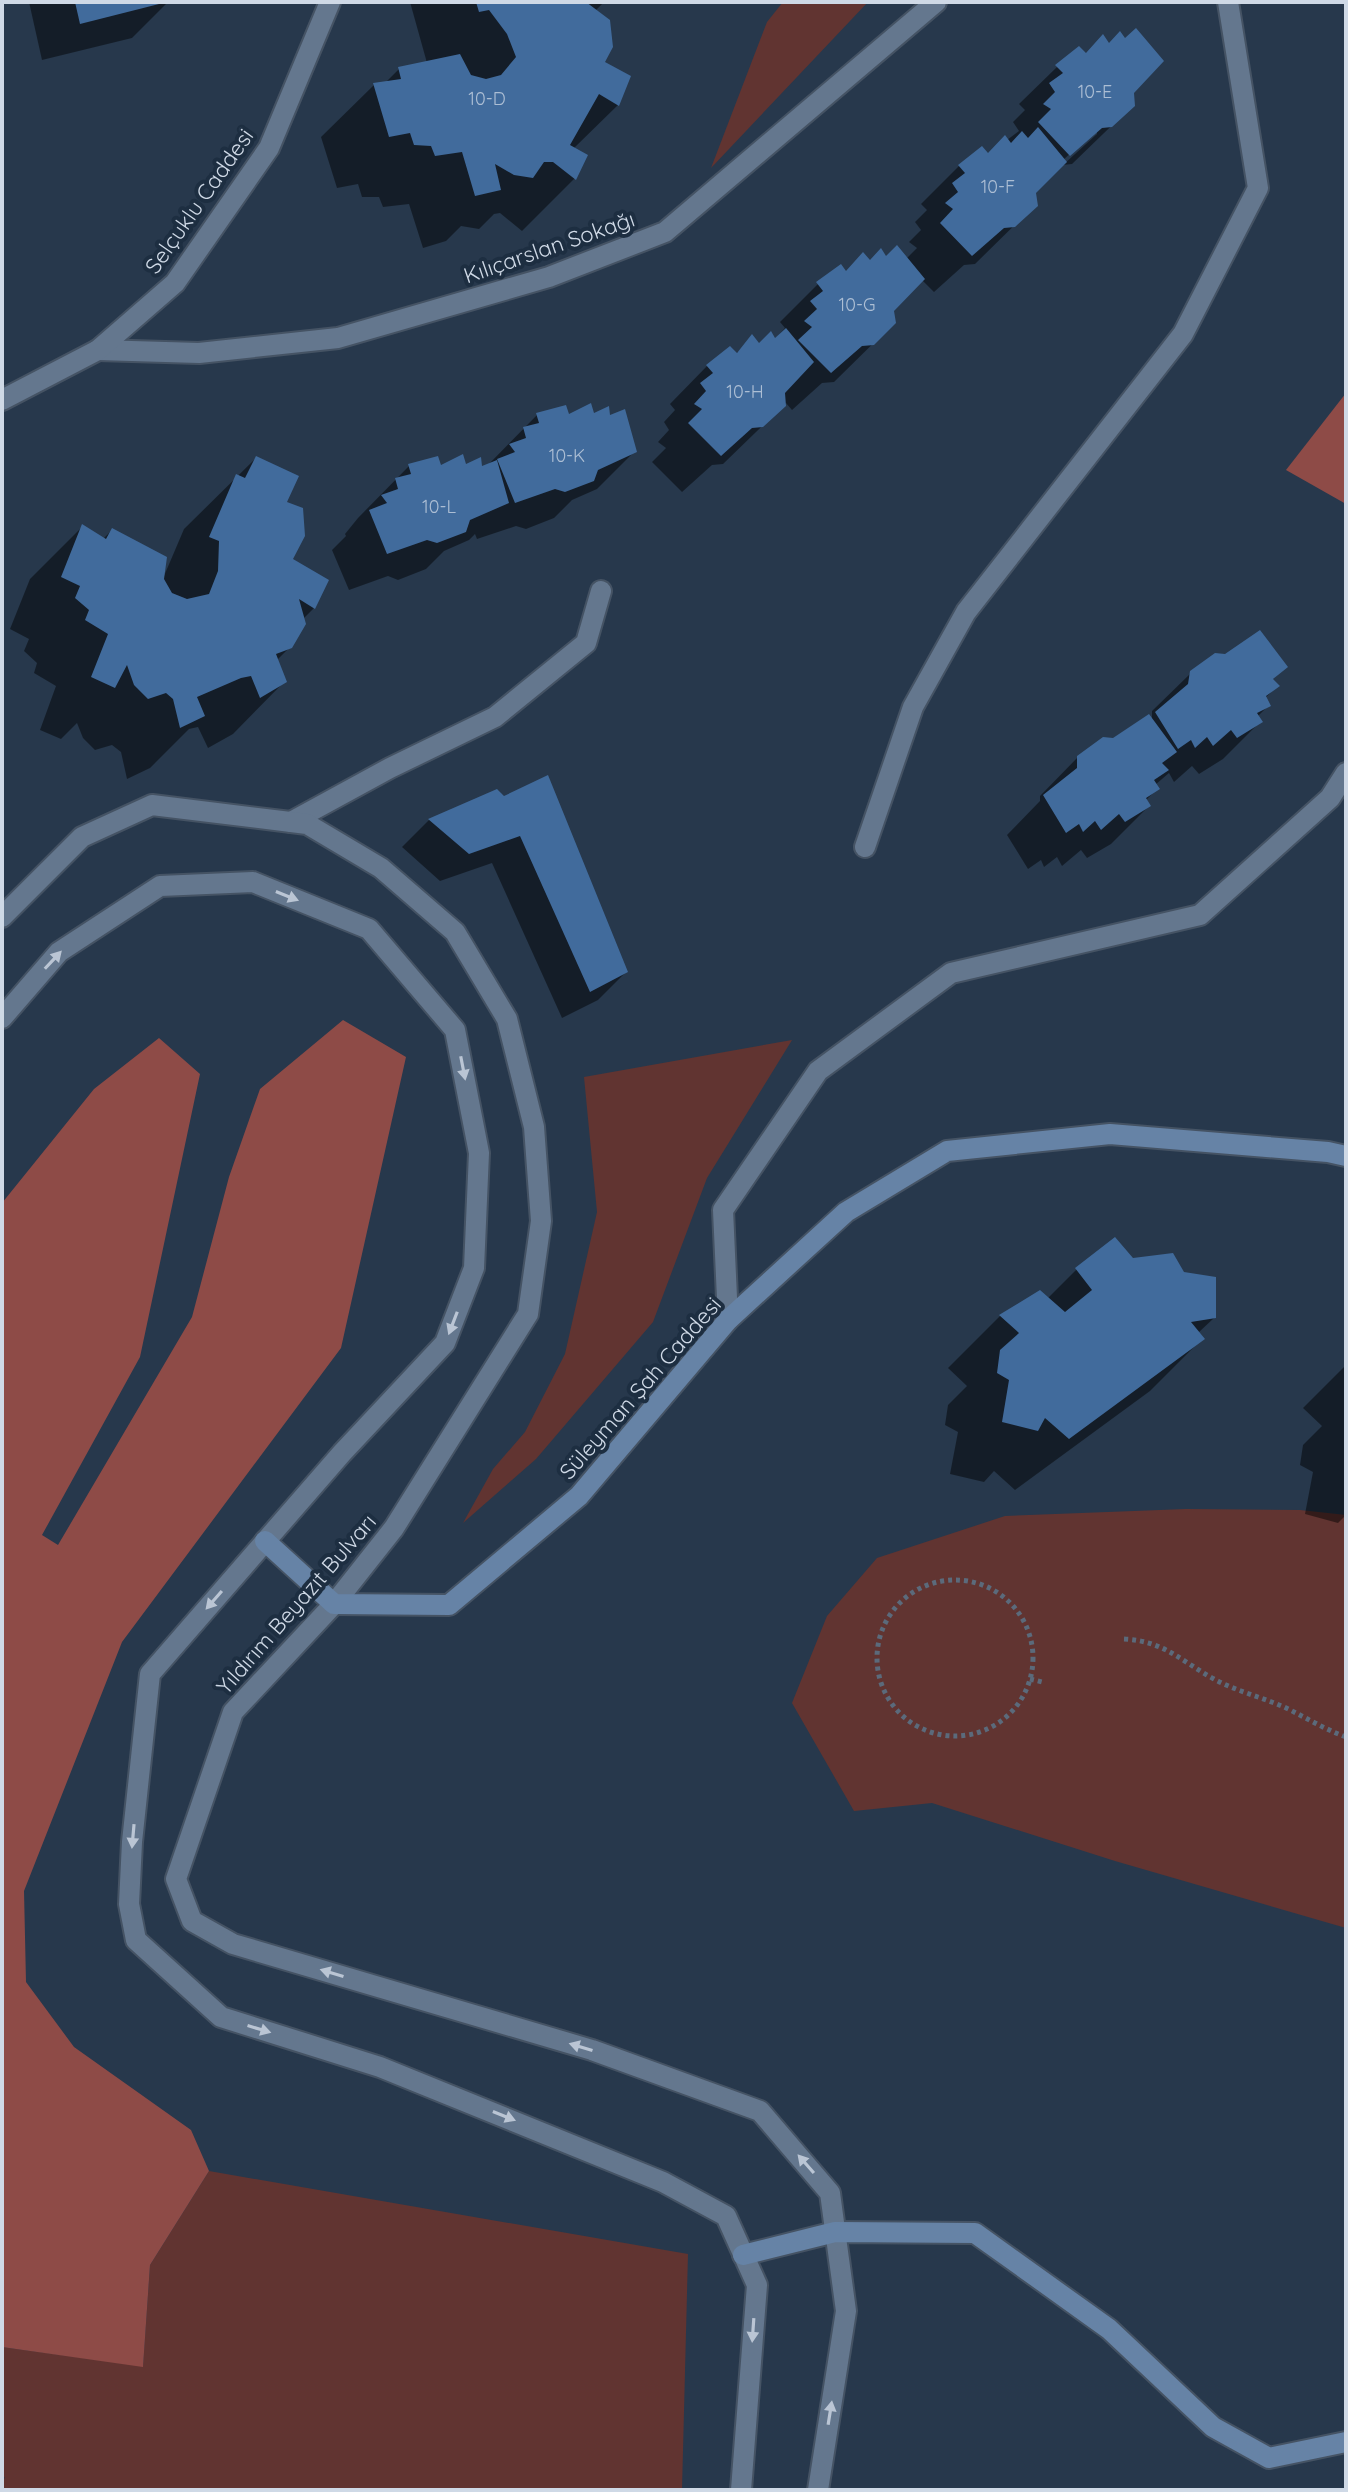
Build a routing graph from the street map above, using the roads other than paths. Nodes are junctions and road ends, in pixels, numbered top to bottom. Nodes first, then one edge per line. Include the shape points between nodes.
1 (330, 2) edge
2 (936, 2) edge
3 (1228, 2) edge
4 (98, 350) junction
5 (2, 400) edge
6 (601, 591) dead end
7 (1346, 773) edge
8 (291, 822) junction
9 (865, 847) dead end
10 (2, 917) edge
11 (2, 1018) edge
12 (1346, 1156) edge
13 (728, 1320) junction
14 (265, 1541) junction
15 (334, 1604) junction
16 (835, 2232) junction
17 (743, 2255) junction
18 (1346, 2442) edge
19 (741, 2490) edge
20 (818, 2490) edge

1 - 4 street, Selçuklu Caddesi via 269,148 175,283
2 - 4 street, Kılıçarslan Sokağı via 665,232 549,277 338,338 199,353
3 - 9 street via 1258,188 1183,334 966,612 913,707
4 - 5 street, Selçuklu Caddesi
6 - 8 street via 586,643 495,717
7 - 13 street via 1330,798 1200,915 951,973 818,1071 723,1210
8 - 10 street, Yıldırım Beyazıt Bulvarı via 152,805 82,837
8 - 15 street, Yıldırım Beyazıt Bulvarı via 307,824 381,868 455,932 507,1019 534,1127 541,1221 528,1314 394,1528
11 -> 14 street via 59,952 160,886 253,882 369,929 455,1030 479,1153 474,1268 445,1343
12 - 13 street, Süleyman Şah Caddesi via 1110,1134 947,1151 846,1212
13 - 15 street, Süleyman Şah Caddesi via 579,1496 449,1605
14 - 15 street
14 -> 17 street via 150,1674 130,1873 136,1940 221,2017 380,2067 663,2182 726,2216
16 -> 15 street, Yıldırım Beyazıt Bulvarı via 830,2193 760,2111 592,2050 233,1944 192,1921 176,1879 233,1712
16 - 17 street
16 - 18 street via 975,2233 1109,2329 1213,2427 1269,2458
20 -> 16 street, Yıldırım Beyazıt Bulvarı via 846,2311
17 -> 19 street via 757,2285

